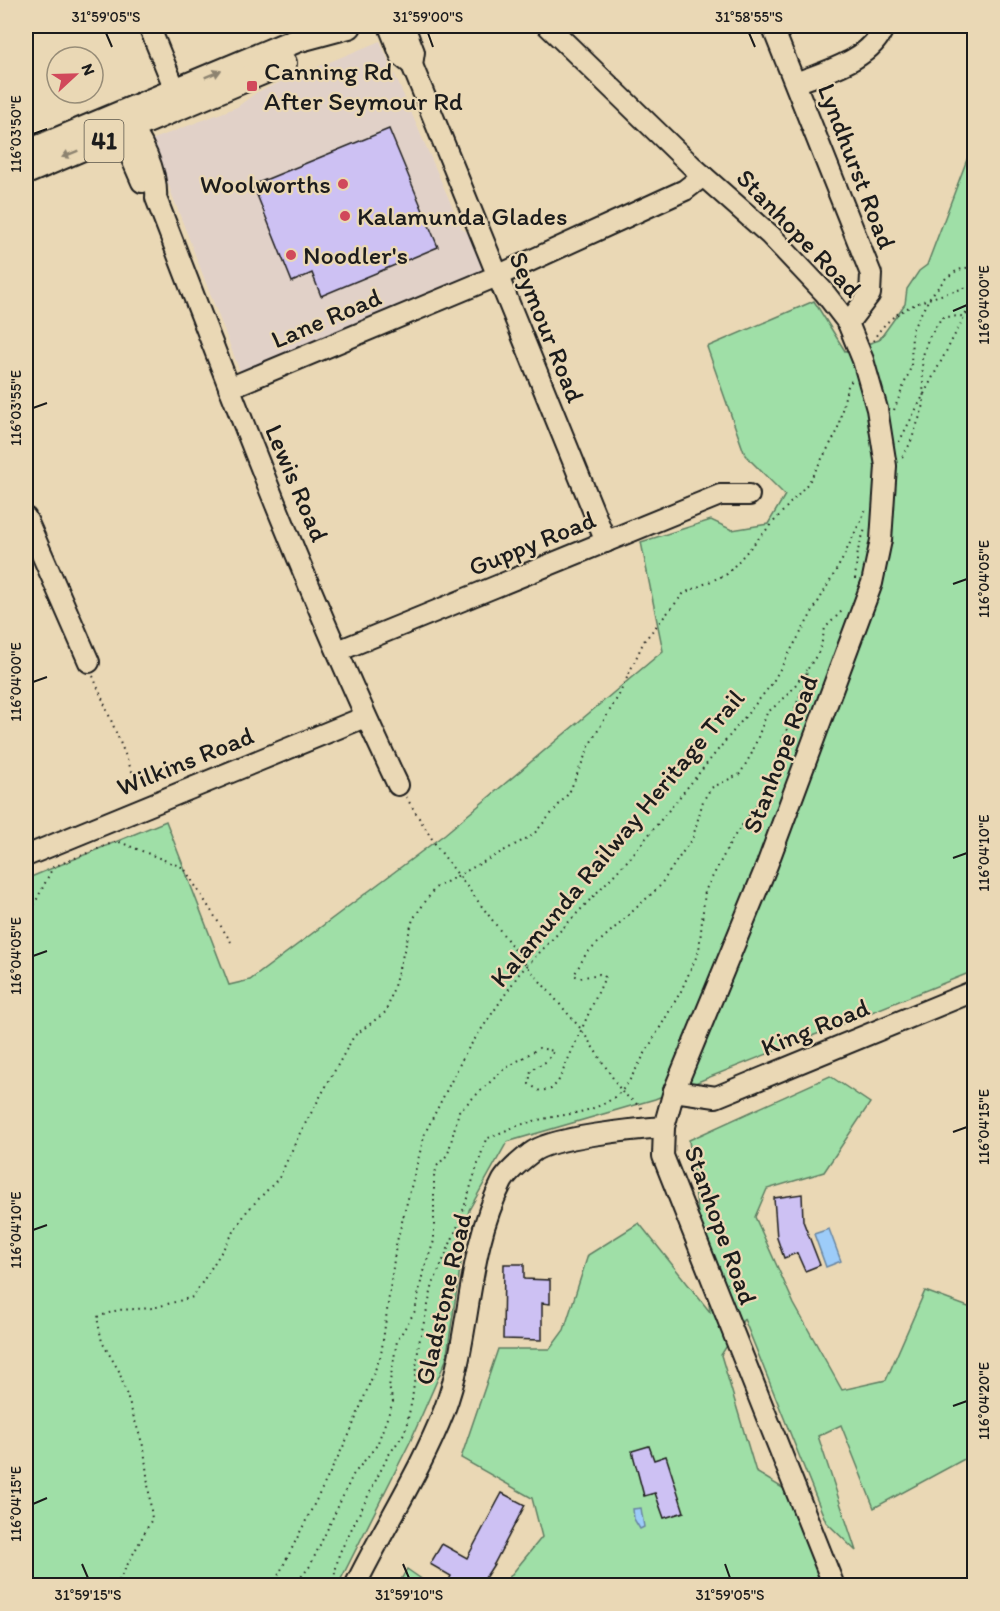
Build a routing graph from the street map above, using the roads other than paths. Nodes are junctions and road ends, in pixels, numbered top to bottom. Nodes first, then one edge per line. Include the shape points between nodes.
1 (149, 26) edge
2 (388, 26) edge
3 (404, 26) edge
4 (548, 26) edge
5 (772, 26) edge
6 (884, 26) edge
7 (342, 28) edge
8 (412, 65) junction
9 (796, 83) junction
10 (178, 98) junction
11 (125, 126) junction
12 (26, 153) edge
13 (26, 172) edge
14 (703, 176) junction
15 (497, 276) junction
16 (848, 323) junction
17 (229, 388) junction
18 (749, 495) dead end
19 (27, 528) edge
20 (606, 542) junction
21 (338, 651) junction
22 (89, 662) road end
23 (365, 717) junction
24 (398, 785) road end
25 (26, 856) edge
26 (975, 991) edge
27 (674, 1091) junction
28 (664, 1127) junction
29 (355, 1586) edge
30 (834, 1586) edge

1 - 10 street
2 - 8 street, Seymour Road via 401,56
3 - 8 street, Seymour Road via 414,52
4 - 14 street, Stanhope Road
5 - 9 street, Lyndhurst Road
6 - 9 street via 874,43 856,58
7 - 10 main road, 41 via 297,40
8 - 15 street, Seymour Road
9 - 16 street, Lyndhurst Road via 871,274 870,294
10 - 11 main road, 41
11 - 12 main road, 41
11 -> 13 main road, 41
11 - 17 street, Lewis Road via 157,185 156,198
14 - 15 street, Lane Road via 685,190
14 - 16 street, Stanhope Road via 770,235
15 - 17 street, Lane Road
15 - 20 street, Seymour Road
16 - 27 street, Stanhope Road via 877,409 886,475 881,540 872,583 767,865
17 - 21 street, Lewis Road
18 - 20 street, Guppy Road via 720,495
19 - 22 street
20 - 21 street, Guppy Road
21 - 23 street, Lewis Road
23 - 24 street, Lewis Road
23 - 25 street, Wilkins Road
26 - 27 street, King Road via 716,1097
27 - 28 street, Stanhope Road
28 - 29 street, Gladstone Road via 578,1138 533,1151 502,1180 478,1246 460,1354 444,1410 403,1498
28 - 30 street, Stanhope Road via 663,1156 671,1181

